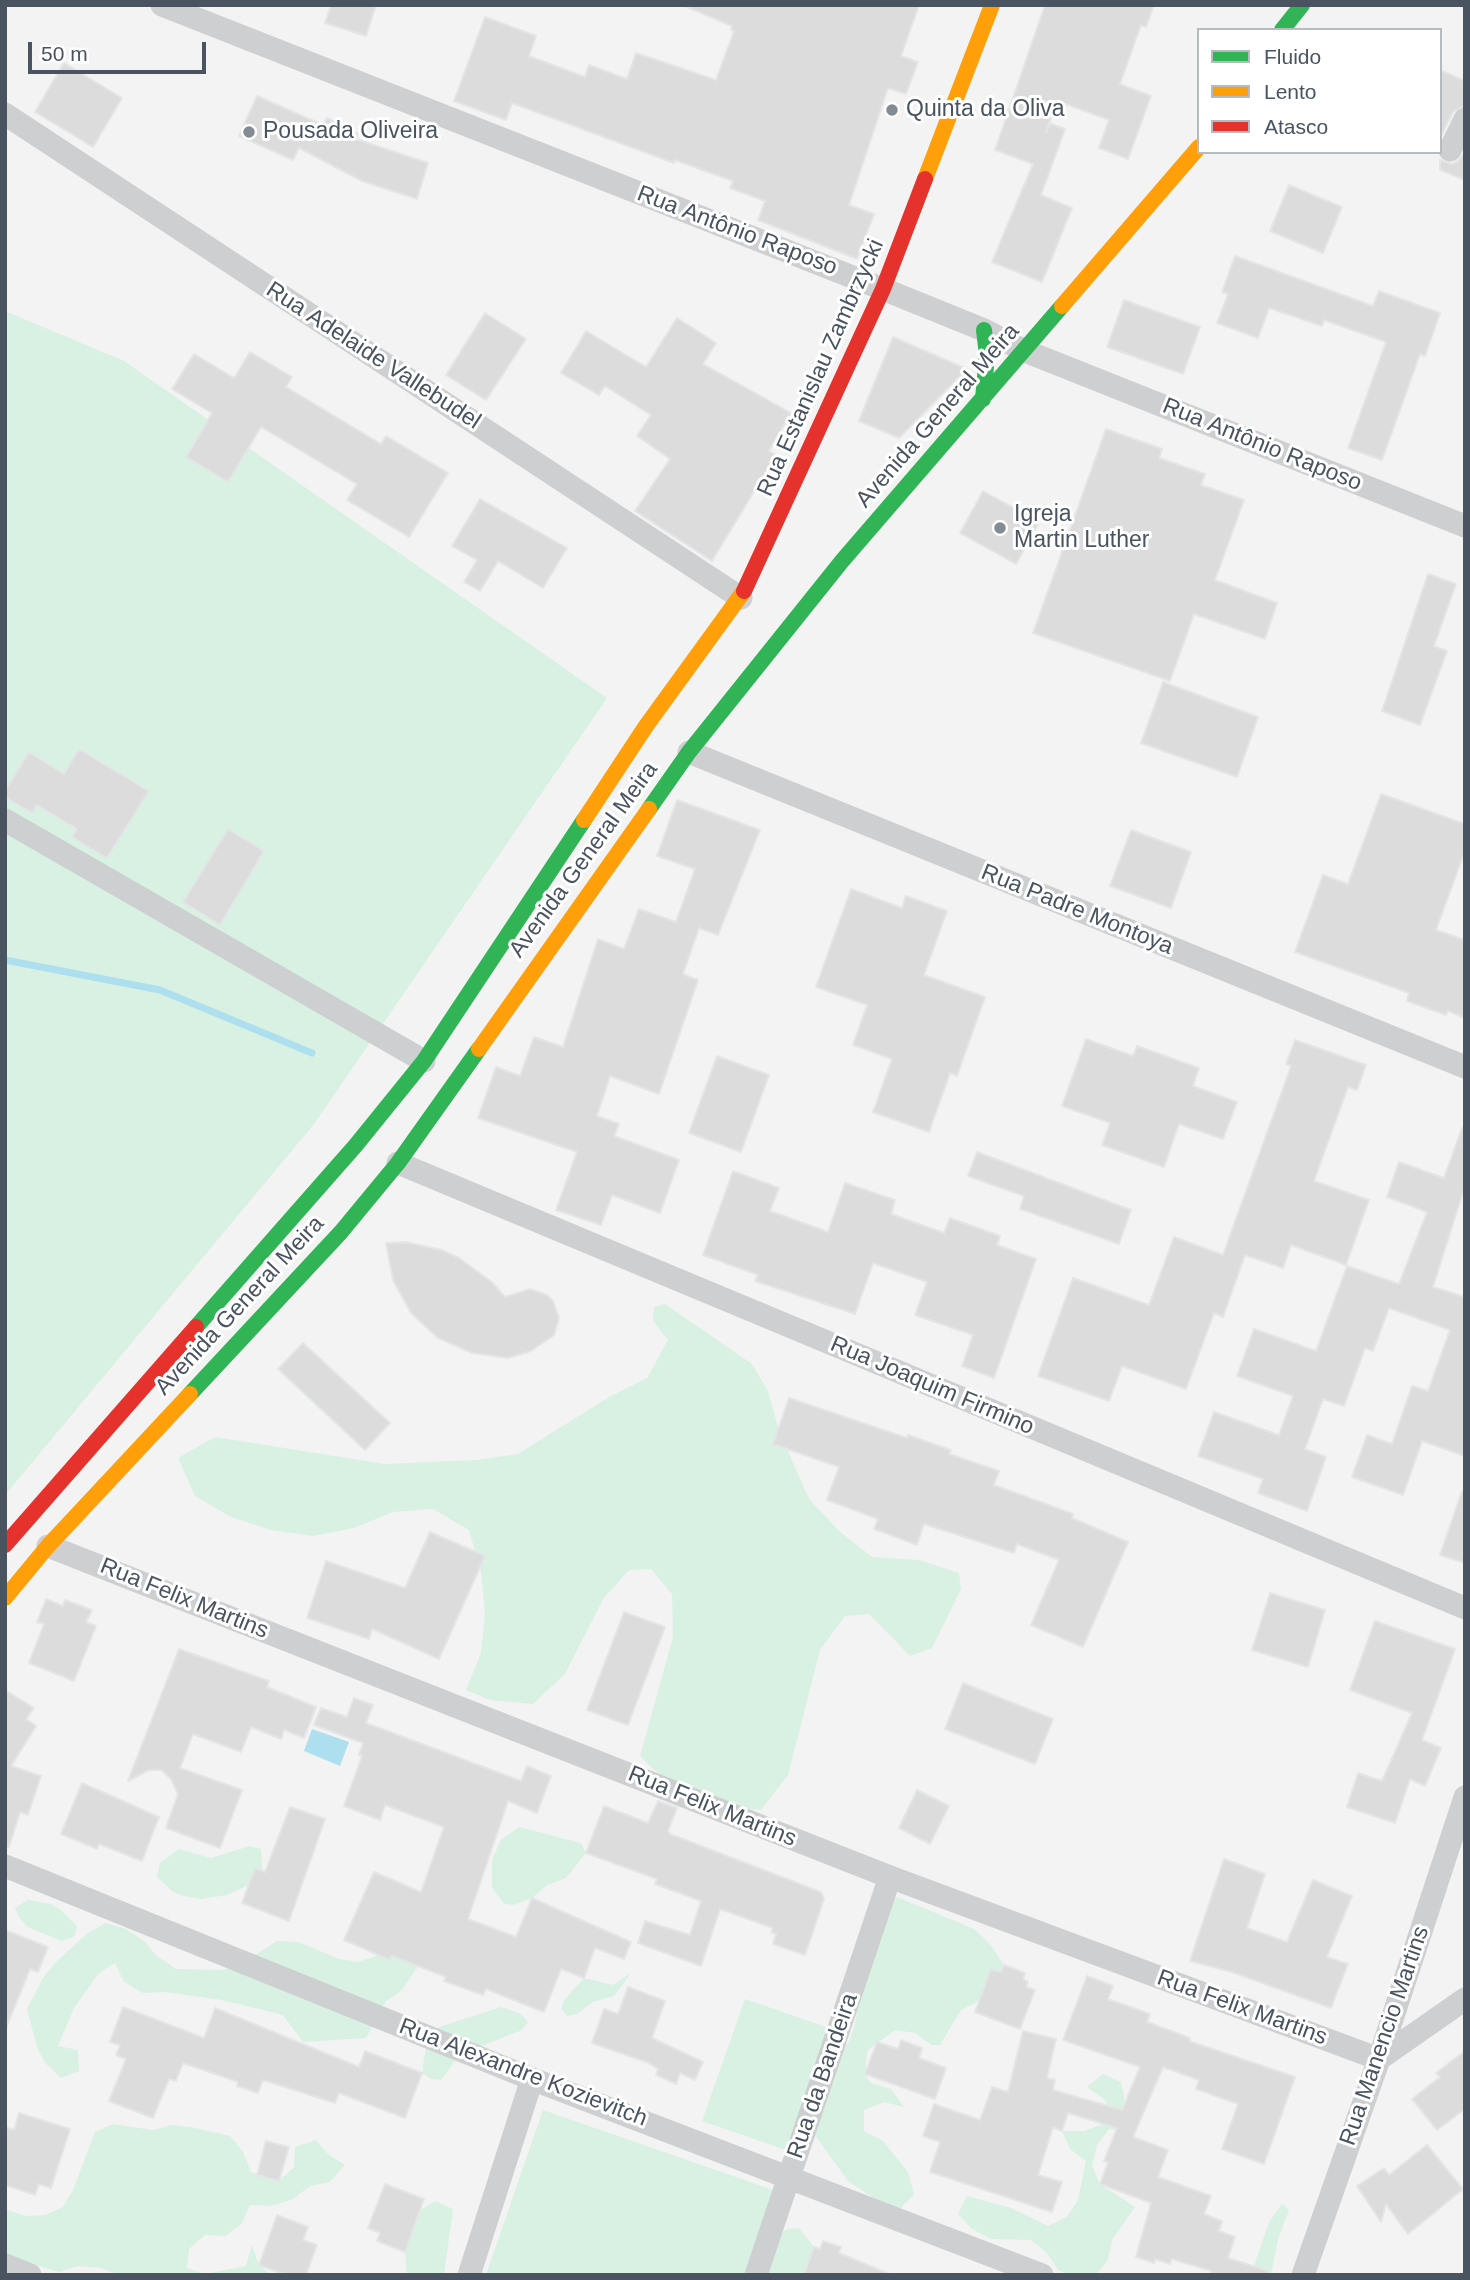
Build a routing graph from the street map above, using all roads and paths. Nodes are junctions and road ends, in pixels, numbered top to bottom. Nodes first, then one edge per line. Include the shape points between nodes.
1 (162, 5) edge
2 (992, 5) edge
3 (1281, 5) edge
4 (1302, 5) edge
5 (1269, 28) edge
6 (1284, 28) edge
7 (5, 114) edge
8 (1465, 119) edge
9 (1197, 149) edge
10 (1450, 150) dead end
11 (883, 289) junction
12 (984, 330) junction
13 (1025, 351) junction
14 (983, 399) junction
15 (1465, 526) edge
16 (741, 598) junction
17 (651, 729) joint
18 (683, 749) junction
19 (5, 820) edge
20 (424, 1061) junction
21 (1465, 1067) edge
22 (398, 1163) junction
23 (5, 1545) edge
24 (48, 1546) junction
25 (5, 1598) edge
26 (1465, 1608) edge
27 (1465, 1797) edge
28 (5, 1866) edge
29 (890, 1877) junction
30 (1465, 1999) edge
31 (1379, 2059) junction
32 (533, 2079) junction
33 (789, 2176) junction
34 (5, 2264) edge
35 (30, 2275) edge
36 (469, 2275) edge
37 (756, 2275) edge
38 (1042, 2275) edge
39 (1303, 2275) edge

1 - 11 street, Rua Antônio Raposo
2 - 11 main road, Rua Estanislau Zambrzycki
3 - 5 main road
4 - 6 main road
7 - 16 street, Rua Adelaide Vallebudel
8 - 10 street
9 - 13 main road, Avenida General Meira
11 - 12 street, Rua Antônio Raposo
11 - 16 main road, Rua Estanislau Zambrzycki
12 - 13 street, Rua Antônio Raposo
12 - 14 main road
13 - 14 main road, Avenida General Meira
13 - 15 street, Rua Antônio Raposo
14 - 18 main road, Avenida General Meira
16 - 17 main road, Rua Estanislau Zambrzycki
17 - 20 main road, Avenida General Meira
18 - 21 street, Rua Padre Montoya
18 - 22 main road, Avenida General Meira
19 - 20 street
20 - 23 main road, Avenida General Meira via 356,1145
22 - 24 main road, Avenida General Meira via 341,1231
22 - 26 street, Rua Joaquim Firmino
24 - 25 main road, Avenida General Meira
24 - 29 street, Rua Felix Martins
27 - 31 street, Rua Manencio Martins
28 - 32 street, Rua Alexandre Kozievitch
29 - 31 street, Rua Felix Martins
29 - 33 street, Rua da Bandeira
30 - 31 street
31 - 39 street, Rua Manencio Martins
32 - 33 street, Rua Alexandre Kozievitch
32 - 36 street
33 - 37 street, Rua da Bandeira
33 - 38 street, Rua Alexandre Kozievitch
34 - 35 street

